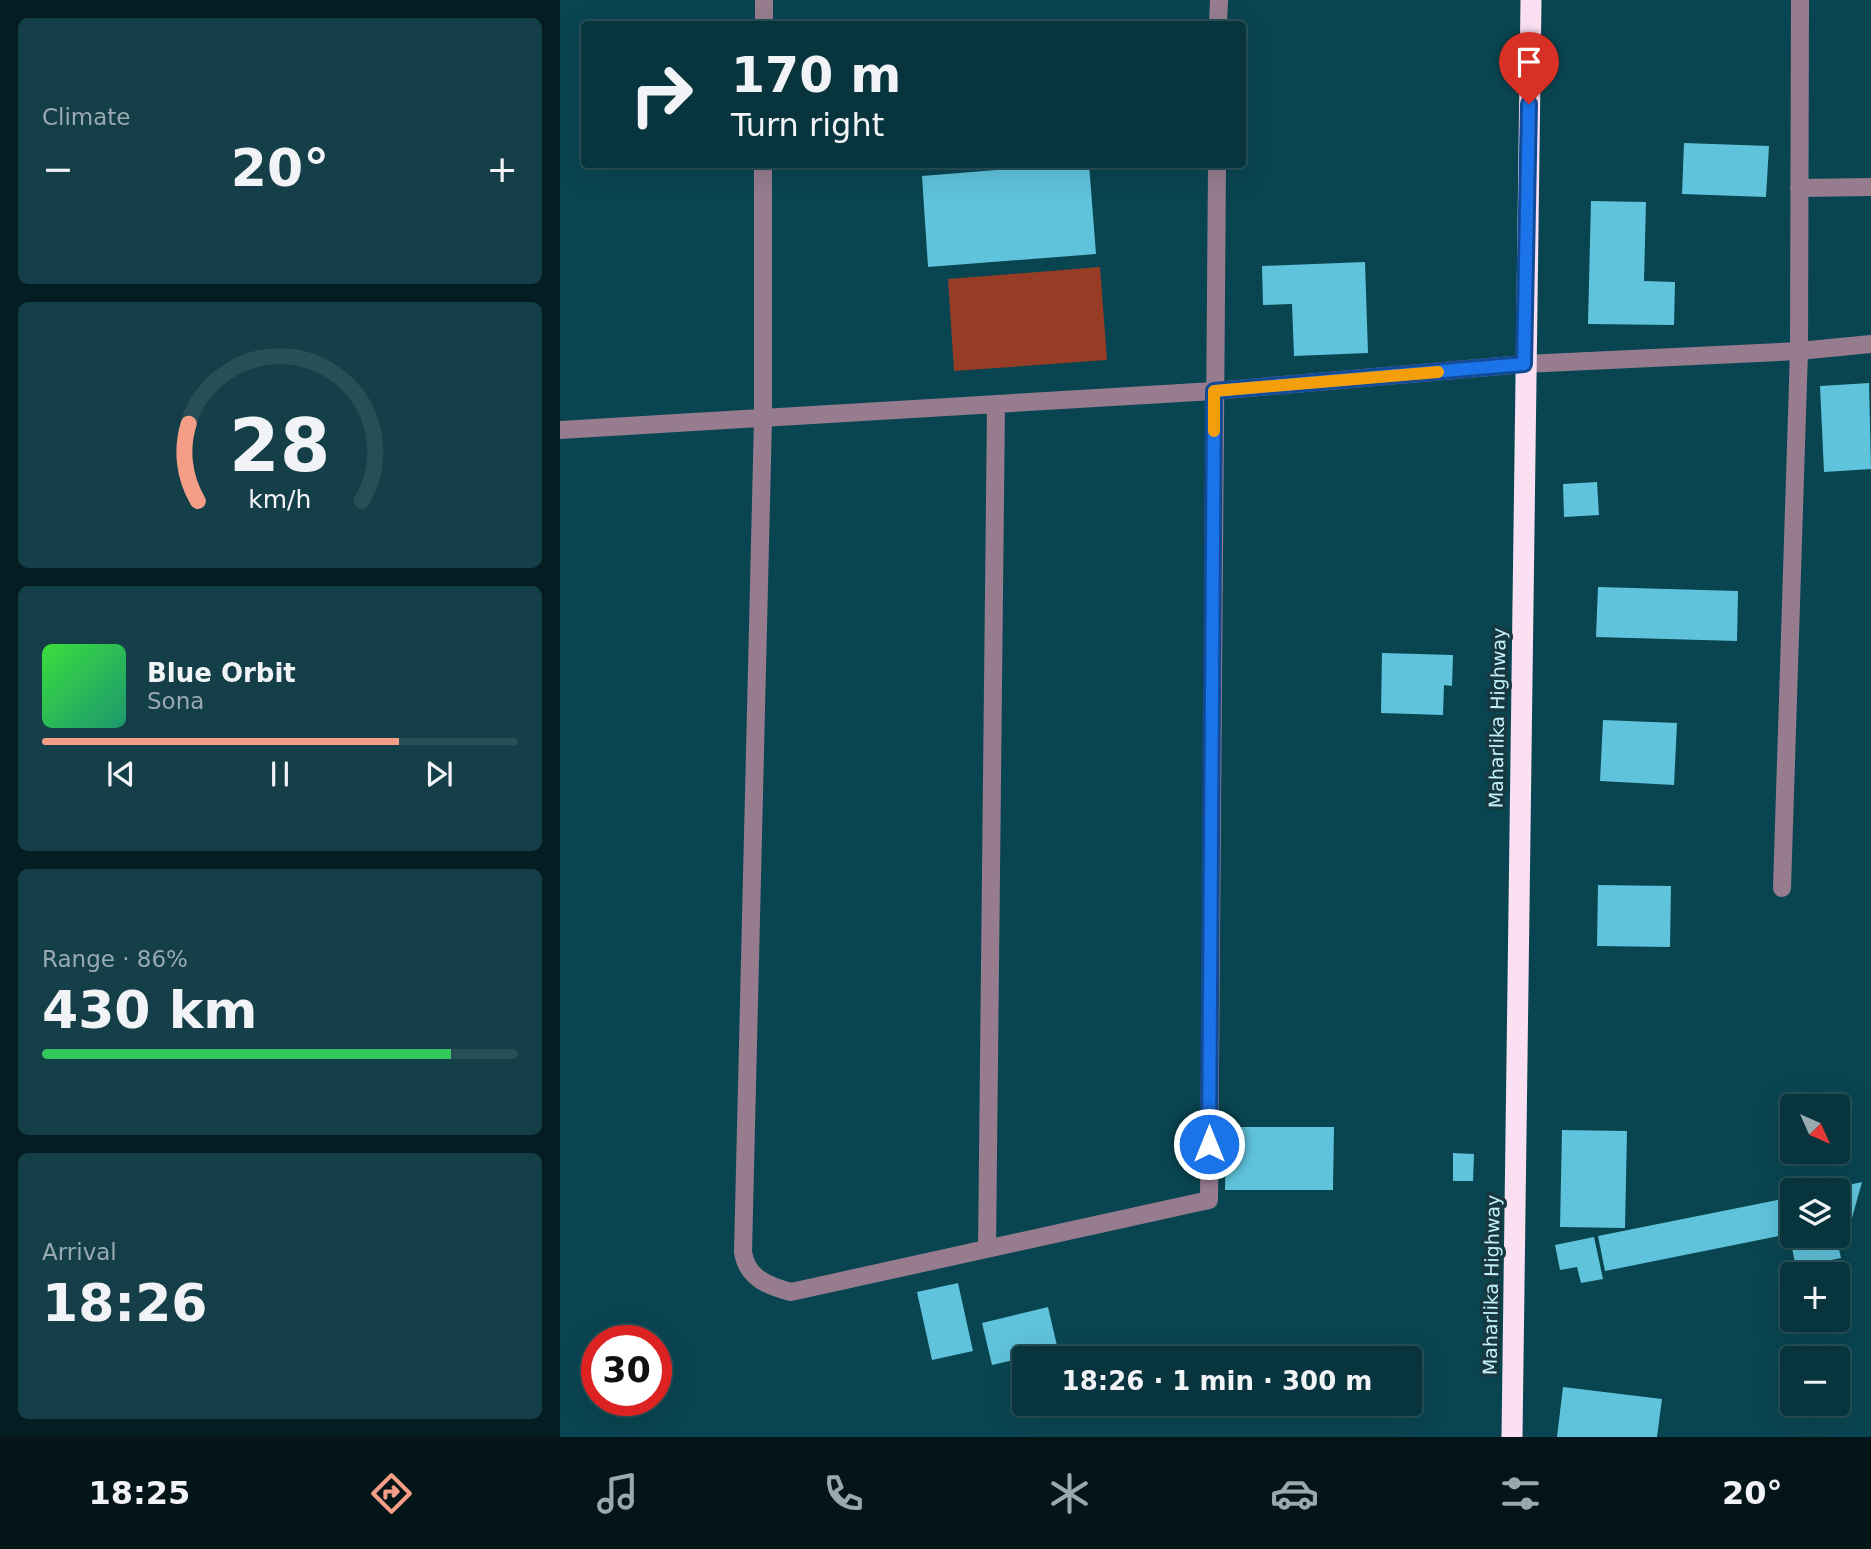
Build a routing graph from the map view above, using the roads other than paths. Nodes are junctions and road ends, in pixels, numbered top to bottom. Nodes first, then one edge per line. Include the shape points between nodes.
1 (764, 0) edge
2 (1219, 0) edge
3 (1531, 0) edge
4 (1800, 0) edge
5 (764, 21) edge
6 (1218, 21) edge
7 (763, 168) edge
8 (1217, 168) edge
9 (1871, 187) edge
10 (1799, 188) junction
11 (1871, 344) edge
12 (1799, 351) junction
13 (1524, 364) junction
14 (1214, 391) junction
15 (996, 404) junction
16 (763, 418) junction
17 (560, 430) edge
18 (1782, 888) dead end
19 (987, 1249) junction
20 (1513, 1437) edge

1 - 5 street
2 - 6 street
3 - 13 highway, Maharlika Highway
4 - 10 street
7 - 16 street
8 - 14 street
9 - 10 street
10 - 12 street
11 - 12 street
12 - 13 street
12 - 18 street
13 - 14 street
13 - 20 highway, Maharlika Highway
14 - 15 street
14 - 19 street via 1209,1200
15 - 16 street
15 - 19 street
16 - 17 street
16 - 19 street via 744,1261 764,1283 791,1292

